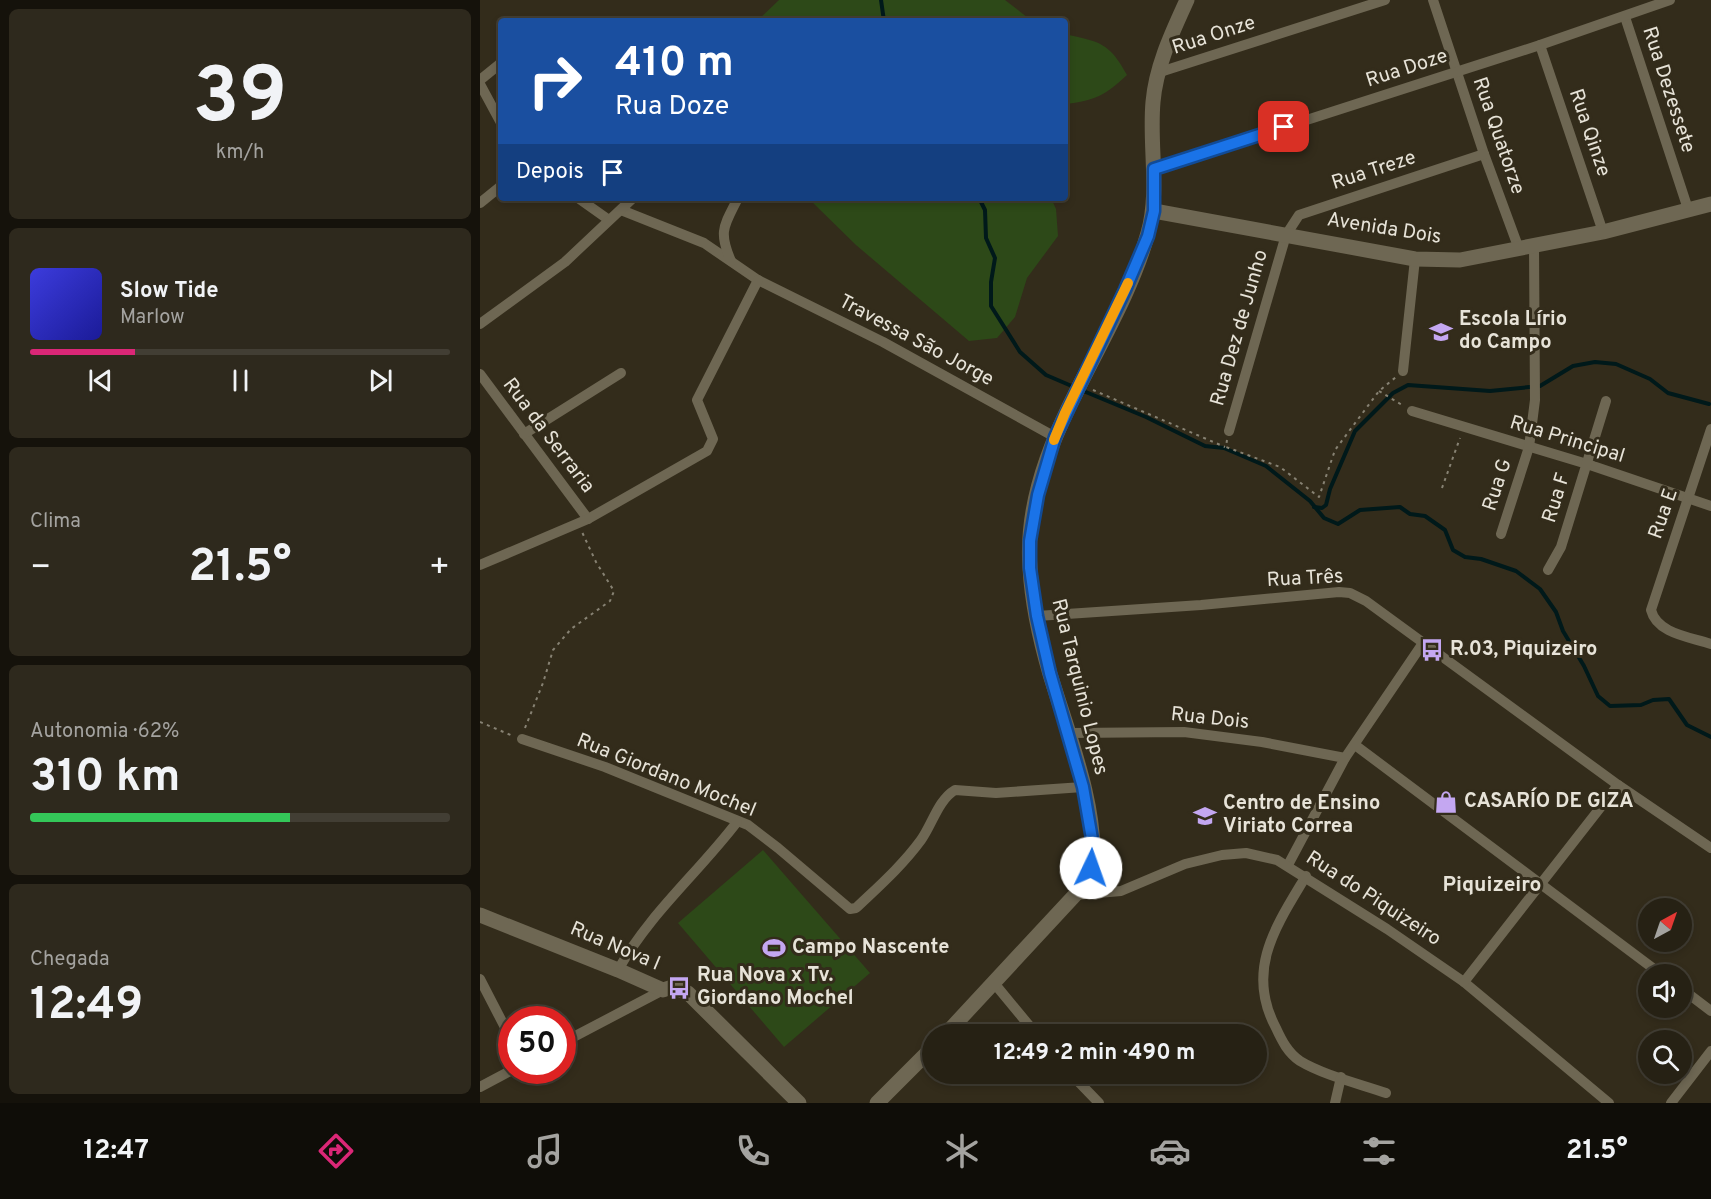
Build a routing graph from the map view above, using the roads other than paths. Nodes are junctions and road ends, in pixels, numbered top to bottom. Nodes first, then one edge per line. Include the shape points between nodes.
1 (1187, 0) edge
2 (1385, 0) edge
3 (1433, 0) edge
4 (1670, 0) edge
5 (1624, 17) junction
6 (1540, 45) junction
7 (498, 66) edge
8 (1457, 72) junction
9 (1157, 73) junction
10 (480, 82) edge
11 (498, 117) edge
12 (1484, 154) junction
13 (1154, 169) junction
14 (498, 188) edge
15 (582, 201) edge
16 (630, 201) edge
17 (736, 201) edge
18 (480, 203) edge
19 (1711, 204) edge
20 (1688, 209) junction
21 (621, 210) junction
22 (1154, 211) junction
23 (609, 220) junction
24 (1604, 232) junction
25 (1286, 234) junction
26 (1527, 247) junction
27 (1415, 259) junction
28 (732, 263) junction
29 (759, 280) junction
30 (480, 324) edge
31 (1402, 371) road end
32 (621, 373) dead end
33 (480, 374) edge
34 (1535, 380) joint
35 (1606, 400) dead end
36 (1412, 411) dead end
37 (1711, 429) edge
38 (1229, 431) road end
39 (524, 434) junction
40 (1055, 437) junction
41 (1529, 447) junction
42 (1587, 464) junction
43 (1689, 498) junction
44 (1711, 506) edge
45 (583, 521) junction
46 (1501, 534) dead end
47 (480, 565) edge
48 (1548, 570) dead end
49 (1037, 616) junction
50 (1423, 643) junction
51 (1711, 644) edge
52 (1070, 733) junction
53 (522, 739) road end
54 (1355, 745) junction
55 (1345, 758) junction
56 (1618, 784) junction
57 (1083, 787) junction
58 (737, 822) junction
59 (1711, 848) edge
60 (1288, 865) junction
61 (1306, 876) junction
62 (1539, 885) junction
63 (1076, 895) junction
64 (480, 915) edge
65 (1647, 964) edge
66 (618, 970) junction
67 (480, 979) edge
68 (1464, 981) junction
69 (994, 983) junction
70 (663, 990) junction
71 (1692, 997) edge
72 (1711, 1011) edge
73 (498, 1014) edge
74 (955, 1024) edge
75 (1028, 1024) edge
76 (576, 1036) edge
77 (1711, 1052) edge
78 (922, 1058) edge
79 (1341, 1077) junction
80 (498, 1078) edge
81 (1081, 1084) edge
82 (480, 1088) edge
83 (1386, 1093) dead end
84 (799, 1103) edge
85 (876, 1103) edge
86 (1099, 1103) edge
87 (1335, 1103) edge
88 (1609, 1103) edge
89 (1671, 1103) edge

1 - 9 main road, Rua Tarquinio Lopes
2 - 9 street, Rua Onze
3 - 8 street, Rua Quatorze
4 - 5 street, Rua Doze
5 - 6 street, Rua Doze
5 - 20 street, Rua Dezessete
6 - 8 street, Rua Doze
6 - 24 street, Rua Qinze
7 - 10 street
8 - 12 street, Rua Quatorze
8 - 13 street, Rua Doze
9 - 13 main road, Rua Tarquinio Lopes via 1153,103
10 - 11 street
12 - 25 street, Rua Treze via 1299,215
12 - 26 street, Rua Quatorze
13 - 22 main road, Rua Tarquinio Lopes
14 - 18 street
15 - 23 street
16 - 21 street
17 - 28 street via 723,228
19 - 20 main road, Avenida Dois
20 - 24 main road, Avenida Dois
21 - 23 street
21 - 28 street, Travessa São Jorge via 684,233
22 - 25 main road, Avenida Dois
22 - 40 main road, Rua Tarquinio Lopes via 1130,280
23 - 30 street via 565,262
24 - 26 main road, Avenida Dois
25 - 27 main road, Avenida Dois
25 - 38 street, Rua Dez de Junho
26 - 27 main road, Avenida Dois via 1460,260
26 - 34 street, Rua Quatorze
27 - 31 street
28 - 29 street, Travessa São Jorge
29 - 40 street, Travessa São Jorge via 883,342
29 - 45 street via 697,400 713,439 707,451
32 - 39 street
33 - 39 street, Rua da Serraria
34 - 41 street, Rua G
35 - 42 street, Rua F
36 - 41 street, Rua Principal
37 - 43 street, Rua E
39 - 45 street, Rua da Serraria
40 - 49 main road, Rua Tarquinio Lopes via 1030,541
41 - 42 street, Rua Principal
41 - 46 street, Rua G
42 - 43 street, Rua Principal
42 - 48 street, Rua F via 1561,547
43 - 44 street, Rua Principal
43 - 51 street, Rua E via 1651,610 1653,618 1666,629
45 - 47 street
49 - 50 street, Rua Três via 1339,592 1359,596
49 - 52 main road, Rua Tarquinio Lopes
50 - 54 street
50 - 56 street, Rua Três
52 - 55 street, Rua Dois via 1184,732
52 - 57 main road, Rua Tarquinio Lopes
53 - 58 street, Rua Giordano Mochel via 605,766
54 - 55 street
54 - 62 street
55 - 60 street
56 - 59 street, Rua Três
56 - 62 street
57 - 58 street, Rua Giordano Mochel via 996,793 955,790 945,799 921,840 856,908 842,904 778,848 748,825
57 - 63 main road, Rua Tarquinio Lopes via 1092,854 1086,880
58 - 66 street via 708,861 661,907
60 - 61 street, Rua do Piquizeiro
60 - 63 street, Rua do Piquizeiro via 1264,855 1222,855 1185,864 1121,891
61 - 68 street, Rua do Piquizeiro
61 - 79 street via 1270,943 1261,988 1268,1014 1286,1047 1301,1062
62 - 65 street
62 - 68 street
63 - 69 main road, Rua Tarquinio Lopes
64 - 66 main road, Rua Nova I
66 - 70 main road, Rua Nova I
67 - 73 street
68 - 88 street, Rua do Piquizeiro
69 - 74 main road, Rua Tarquinio Lopes
69 - 75 street
70 - 76 street
70 - 84 main road, Rua Nova I via 679,988 696,998
71 - 72 street
77 - 89 street
78 - 85 main road
79 - 83 street
79 - 87 street
80 - 82 street
81 - 86 street

